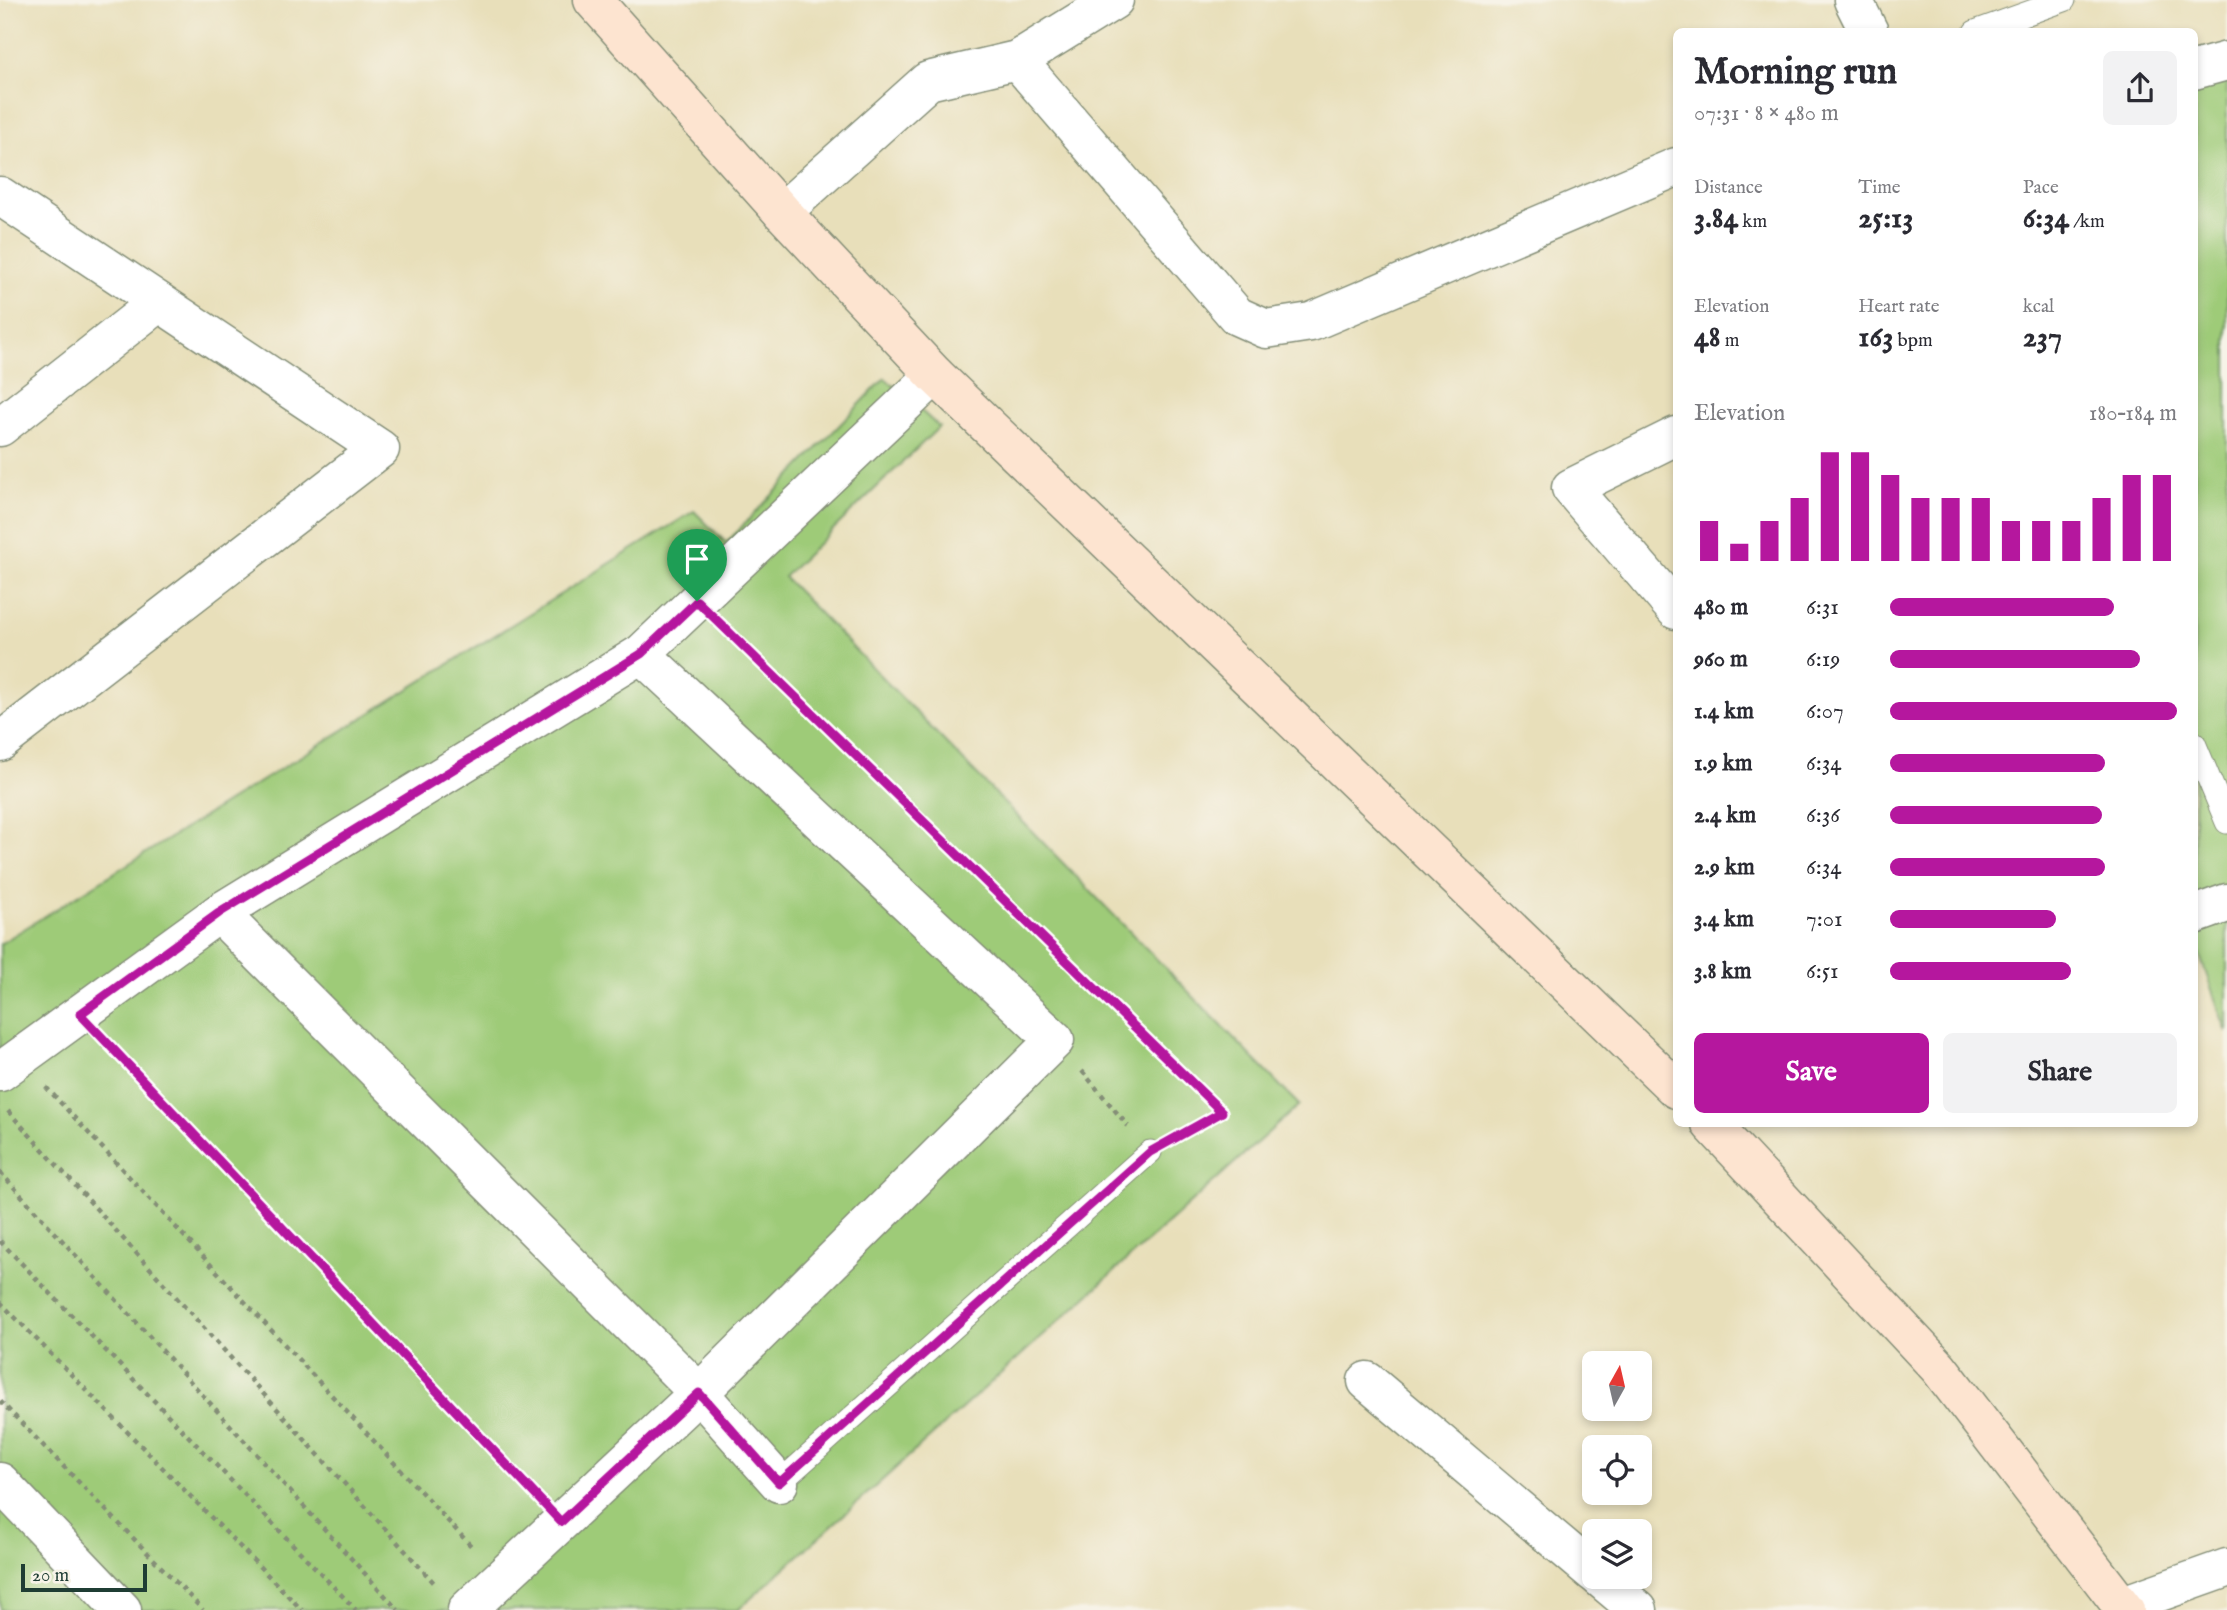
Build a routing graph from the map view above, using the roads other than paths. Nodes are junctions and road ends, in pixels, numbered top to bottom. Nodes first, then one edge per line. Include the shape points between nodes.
1 (593, 0) edge
2 (1114, 0) edge
3 (1853, 0) edge
4 (2064, 0) edge
5 (1867, 28) edge
6 (1986, 28) edge
7 (1017, 60) junction
8 (2227, 61) edge
9 (2198, 70) edge
10 (1673, 168) edge
11 (0, 196) edge
12 (782, 212) junction
13 (159, 302) junction
14 (935, 375) junction
15 (0, 427) edge
16 (1673, 437) edge
17 (1673, 607) edge
18 (641, 654) junction
19 (0, 742) edge
20 (2198, 753) edge
21 (2227, 822) edge
22 (2227, 903) edge
23 (219, 913) junction
24 (2198, 914) edge
25 (10, 1065) edge
26 (1673, 1086) edge
27 (1714, 1127) edge
28 (1150, 1152) road end
29 (1367, 1381) dead end
30 (699, 1393) junction
31 (0, 1482) edge
32 (779, 1483) joint
33 (1582, 1563) edge
34 (2227, 1569) edge
35 (1613, 1589) edge
36 (453, 1600) edge
37 (2124, 1608) edge
38 (122, 1610) edge
39 (1638, 1610) edge

1 - 12 main road
2 - 7 street
3 - 5 street
4 - 6 lane
7 - 10 street via 1237,316 1266,329 1311,322
7 - 12 street via 928,81
8 - 9 street
11 - 13 street
12 - 14 main road
13 - 15 street
13 - 19 street via 380,449
14 - 18 street
14 - 26 main road
16 - 17 street via 1571,488
18 - 23 street
18 - 30 street via 1055,1040
20 - 21 lane
22 - 24 street
23 - 25 street
23 - 30 street
27 - 37 main road via 1939,1368
28 - 32 lane
29 - 33 street
30 - 32 street
30 - 36 street via 501,1578
31 - 38 street
34 - 37 street
35 - 39 street

